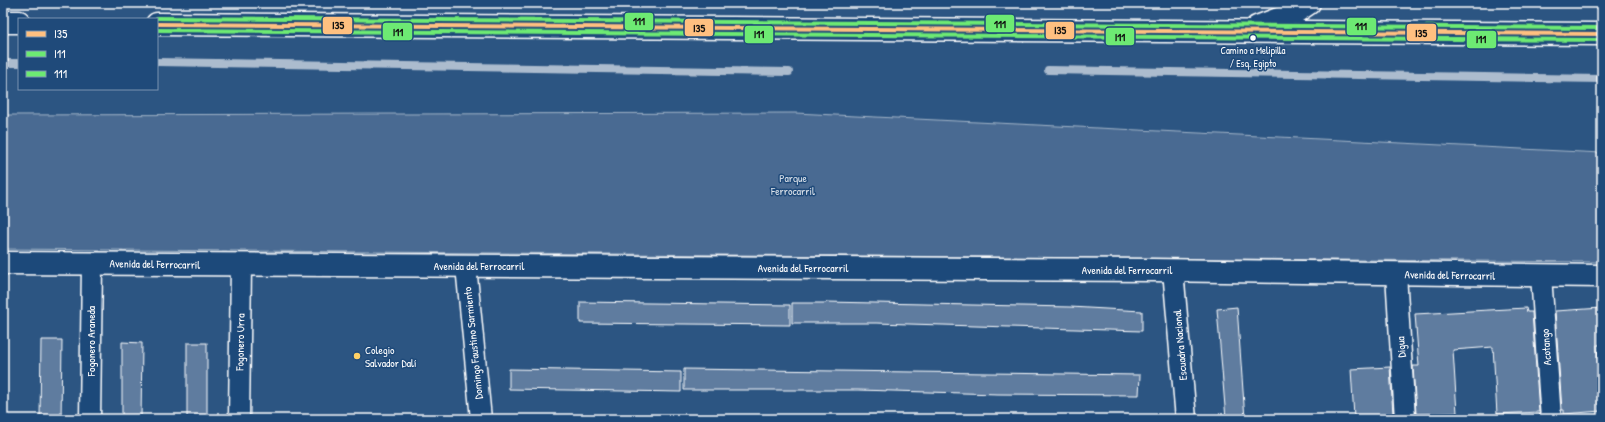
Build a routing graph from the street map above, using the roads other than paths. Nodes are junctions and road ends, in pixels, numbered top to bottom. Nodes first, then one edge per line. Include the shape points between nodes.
1 (1309, 3) edge
2 (3, 22) edge
3 (18, 22) edge
4 (158, 24) edge
5 (1245, 32) junction
6 (1602, 34) edge
7 (3, 263) edge
8 (92, 264) junction
9 (241, 265) junction
10 (466, 266) junction
11 (1173, 270) junction
12 (1396, 274) junction
13 (1541, 276) junction
14 (1602, 276) edge
15 (90, 419) edge
16 (239, 419) edge
17 (481, 419) edge
18 (1186, 419) edge
19 (1405, 419) edge
20 (1550, 419) edge

1 - 5 street via 1294,13
2 - 3 street
4 - 5 street
5 - 6 street
7 - 8 street, Avenida del Ferrocarril
8 - 9 street, Avenida del Ferrocarril
8 - 15 street, Fogonero Araneda
9 - 10 street, Avenida del Ferrocarril
9 - 16 street, Fogonero Urra
10 - 11 street, Avenida del Ferrocarril
10 - 17 street, Domingo Faustino Sarmiento
11 - 12 street, Avenida del Ferrocarril
11 - 18 street, Escuadra Nacional
12 - 13 street, Avenida del Ferrocarril
12 - 19 street, Digua
13 - 14 street, Avenida del Ferrocarril
13 - 20 street, Acotango

